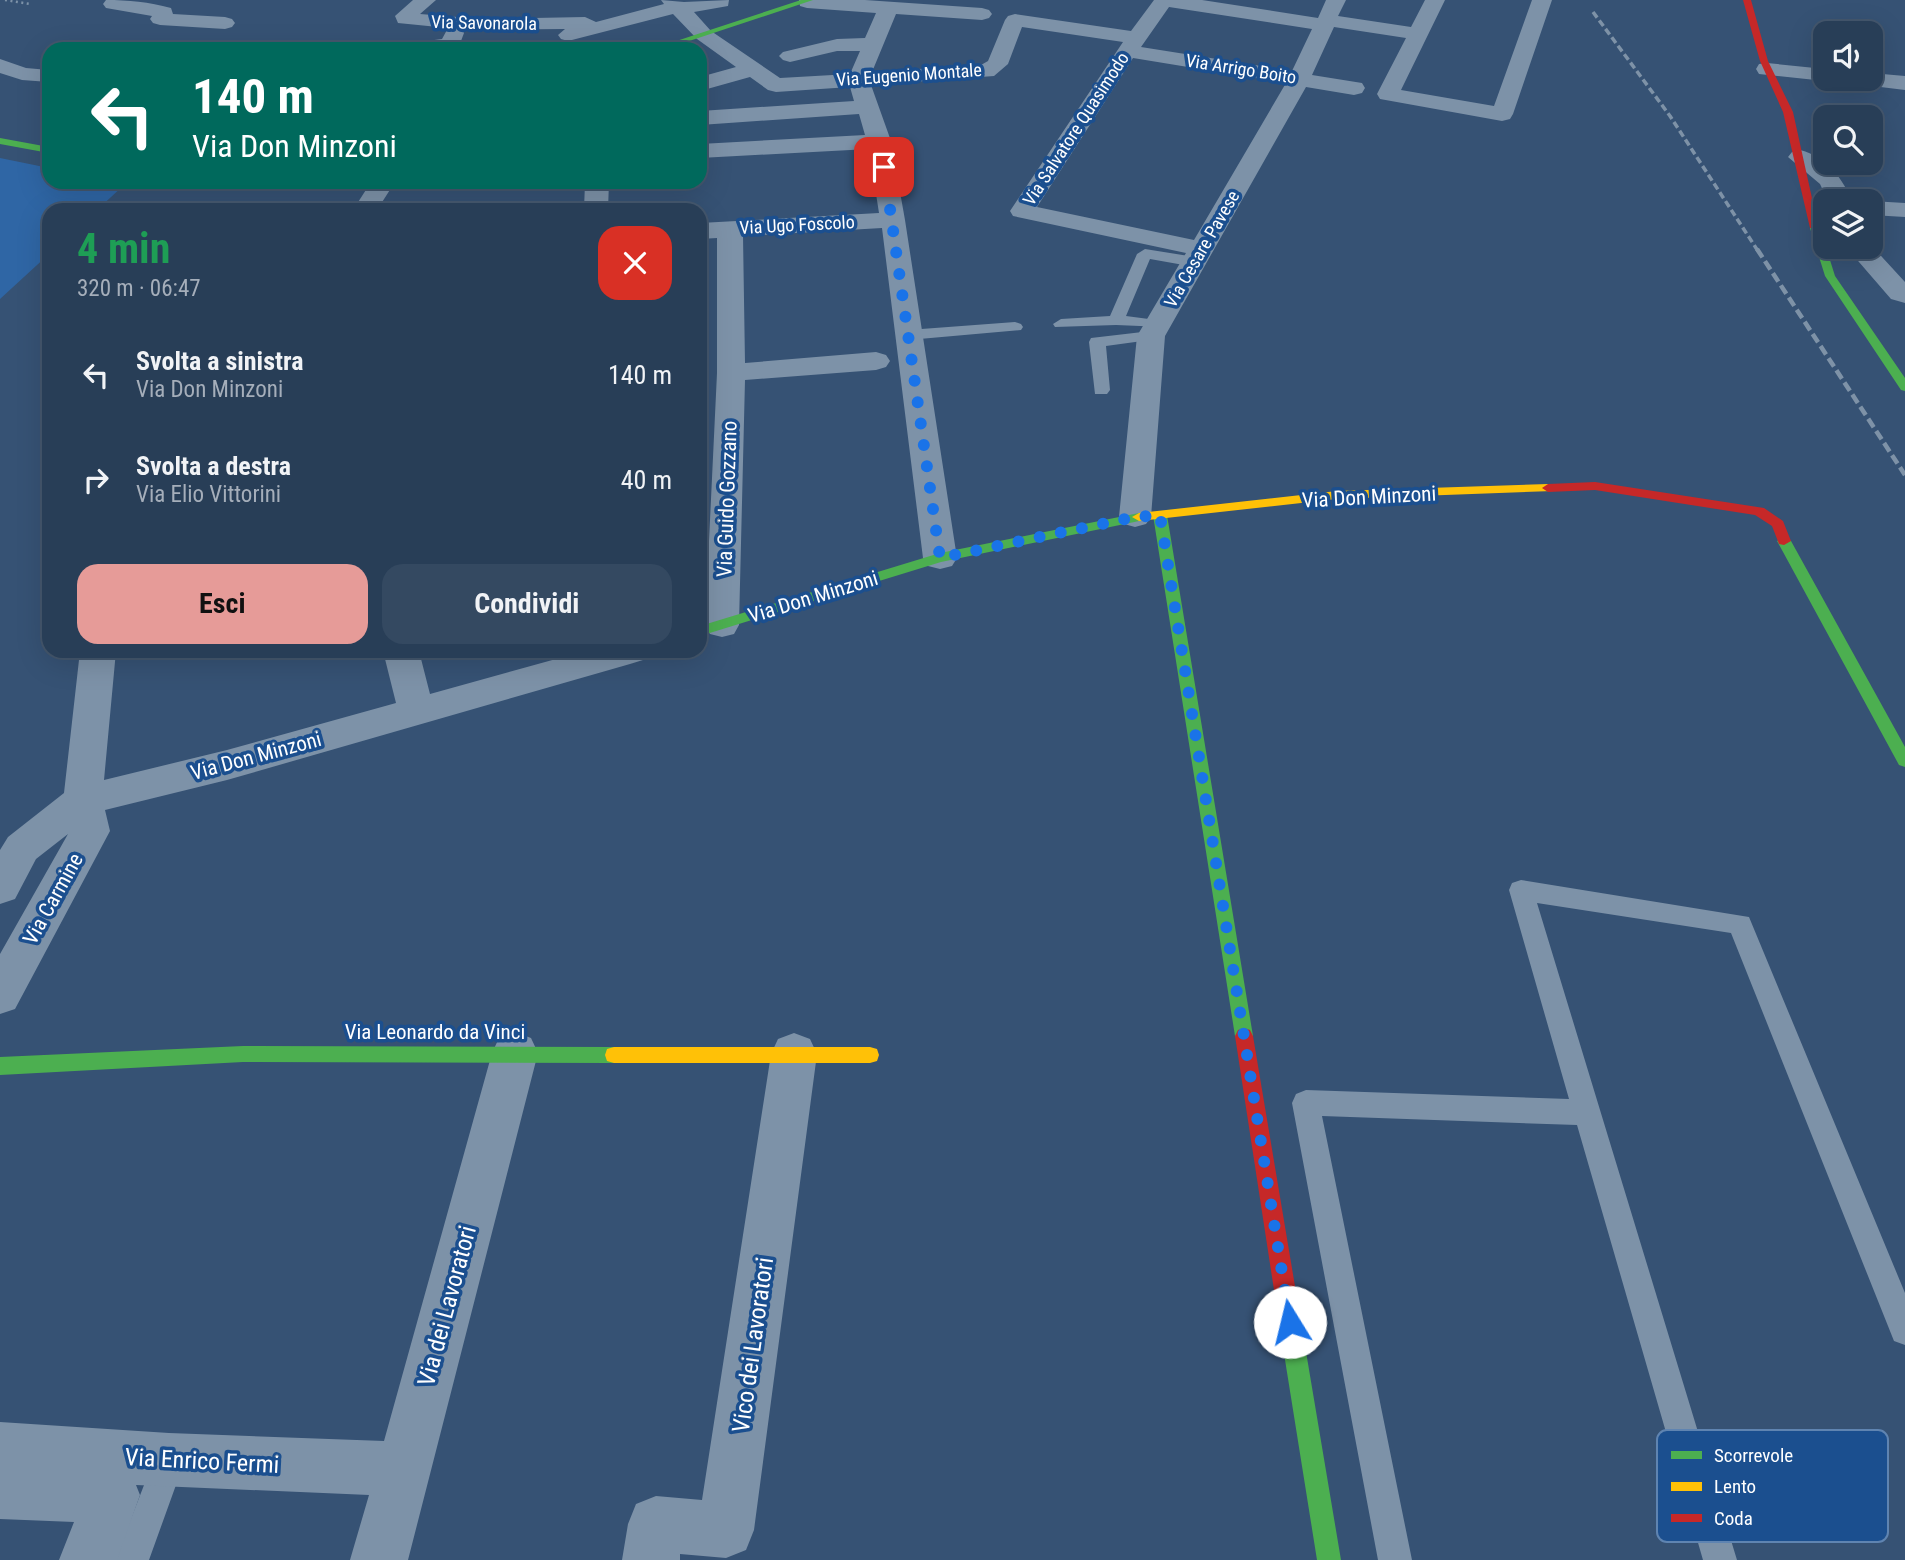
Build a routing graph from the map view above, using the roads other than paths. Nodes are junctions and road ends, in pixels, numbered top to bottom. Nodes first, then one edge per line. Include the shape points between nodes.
1 (118, 0) edge
2 (426, 0) edge
3 (1164, 0) edge
4 (1336, 0) edge
5 (1435, 0) edge
6 (1542, 0) edge
7 (1747, 0) edge
8 (808, 1) edge
9 (721, 2) dead end
10 (676, 5) edge
11 (241, 8) dead end
12 (502, 8) dead end
13 (888, 9) junction
14 (982, 13) dead end
15 (1332, 23) junction
16 (457, 24) junction
17 (485, 25) junction
18 (592, 28) junction
19 (1418, 34) junction
20 (704, 35) junction
21 (451, 42) edge
22 (550, 42) edge
23 (680, 42) edge
24 (873, 44) junction
25 (1132, 44) junction
26 (790, 56) dead end
27 (0, 65) edge
28 (754, 69) junction
29 (1767, 69) junction
30 (1813, 74) edge
31 (42, 75) edge
32 (858, 79) junction
33 (1299, 79) junction
34 (1883, 81) edge
35 (707, 82) edge
36 (1905, 83) edge
37 (1354, 88) dead end
38 (868, 107) junction
39 (707, 118) edge
40 (0, 141) edge
41 (879, 141) junction
42 (42, 149) edge
43 (707, 151) edge
44 (1801, 157) junction
45 (1835, 189) edge
46 (1883, 209) edge
47 (1905, 210) edge
48 (893, 220) junction
49 (730, 229) junction
50 (707, 231) edge
51 (1199, 256) junction
52 (1870, 259) edge
53 (1905, 295) edge
54 (1116, 320) junction
55 (1061, 324) dead end
56 (1015, 327) dead end
57 (1155, 330) junction
58 (908, 335) junction
59 (876, 361) dead end
60 (731, 373) junction
61 (1905, 387) edge
62 (1101, 390) dead end
63 (715, 437) edge
64 (1147, 516) junction
65 (940, 558) junction
66 (711, 628) edge
67 (97, 658) edge
68 (403, 658) edge
69 (605, 658) edge
70 (416, 712) junction
71 (1905, 761) edge
72 (83, 800) junction
73 (0, 887) edge
74 (0, 995) edge
75 (515, 1053) junction
76 (794, 1054) junction
77 (870, 1055) dead end
78 (0, 1066) edge
79 (1586, 1112) junction
80 (1905, 1330) edge
81 (1681, 1430) edge
82 (0, 1448) edge
83 (169, 1461) junction
84 (404, 1469) junction
85 (0, 1491) edge
86 (1715, 1542) edge
87 (88, 1560) edge
88 (132, 1560) edge
89 (379, 1560) edge
90 (651, 1560) edge
91 (1329, 1560) edge
92 (1395, 1560) edge
93 (1720, 1560) edge

1 - 11 street via 113,4 164,12 160,19 218,31
2 - 16 street, Via Savonarola via 405,19
3 - 15 street
3 - 25 street, Via Salvatore Quasimodo
4 - 15 street, Via Cesare Pavese
5 - 19 street
6 - 19 street via 1502,114 1388,94
7 - 29 street
8 - 13 street
8 - 20 street
9 - 10 street
10 - 18 street
10 - 20 street
12 - 17 street
13 - 14 street
13 - 24 street
15 - 19 street
15 - 33 street, Via Cesare Pavese
16 - 17 street, Via Savonarola
16 - 21 street
17 - 18 street, Via Savonarola via 585,23
18 - 22 street
20 - 23 street
20 - 28 street
24 - 26 street via 837,45
24 - 32 street
25 - 32 street, Via Eugenio Montale via 1015,20 992,69
25 - 33 street, Via Arrigo Boito
25 - 51 street, Via Salvatore Quasimodo via 1022,211
27 - 31 street
28 - 32 street, Via Eugenio Montale via 776,85
28 - 35 street
29 - 30 street
29 - 44 street via 1788,112
32 - 38 street
33 - 37 street, Via Arrigo Boito
33 - 51 street, Via Cesare Pavese
34 - 36 street
38 - 39 street
38 - 41 street
40 - 42 street
41 - 43 street
41 - 48 street
44 - 45 street via 1831,180
44 - 61 street via 1811,215 1830,276
46 - 47 street
48 - 49 street, Via Ugo Foscolo
48 - 58 street
49 - 50 street, Via Ugo Foscolo
49 - 60 street, Via Guido Gozzano
51 - 54 lane via 1145,254
51 - 57 street, Via Cesare Pavese
52 - 53 street
54 - 55 lane
54 - 57 lane
56 - 58 lane
57 - 62 lane via 1097,342
57 - 64 street, Via Cesare Pavese
58 - 65 street
59 - 60 street
60 - 63 street, Via Guido Gozzano
63 - 66 street, Via Guido Gozzano
64 - 65 street, Via Don Minzoni
64 - 71 street, Via Don Minzoni via 1338,495 1595,486 1759,511 1778,524
64 - 91 street
65 - 66 street, Via Don Minzoni
67 - 72 street, Via Carmine
68 - 70 street
69 - 70 street, Via Don Minzoni
70 - 72 street, Via Don Minzoni
72 - 73 street, Via Carmine via 22,848
72 - 74 street, Via Carmine via 90,831
75 - 76 street, Via Leonardo da Vinci
75 - 78 street, Via Leonardo da Vinci via 243,1054
75 - 84 street, Via dei Lavoratori
76 - 77 street, Via Leonardo da Vinci
76 - 90 street, Vico dei Lavoratori via 726,1530 656,1524
79 - 80 lane via 1521,890 1740,924
79 - 81 lane
79 - 92 lane via 1306,1103
82 - 83 street, Via Enrico Fermi
83 - 84 street, Via Enrico Fermi
83 - 88 lane
84 - 89 street, Via dei Lavoratori
85 - 87 street, Via Enrico Fermi via 111,1495
86 - 93 lane

